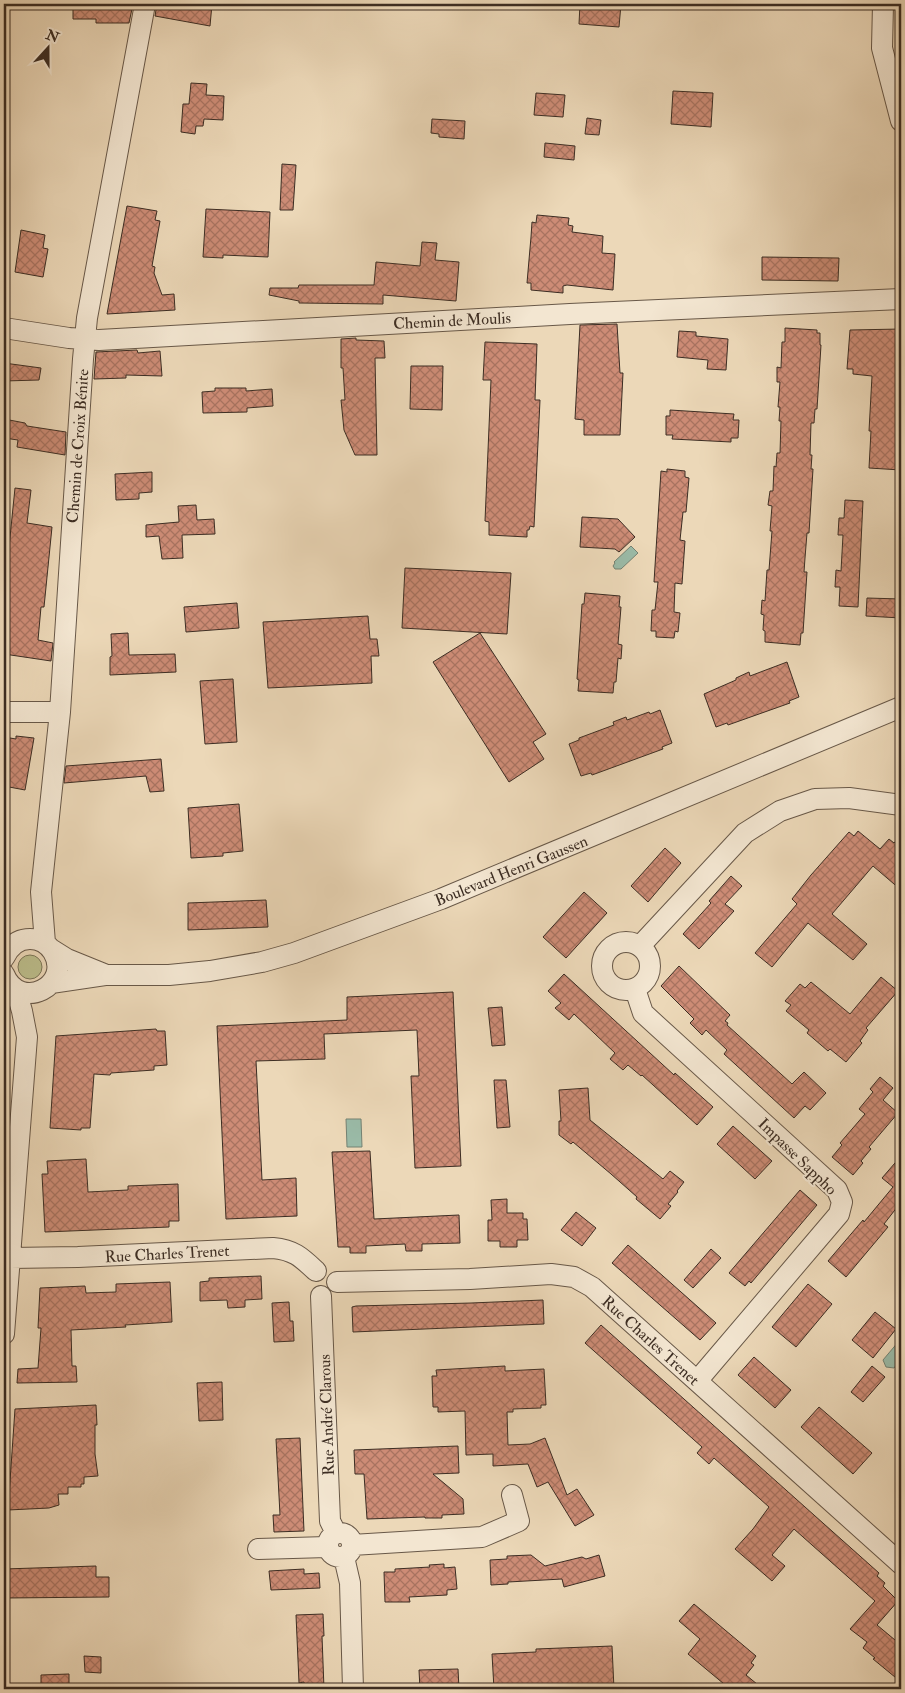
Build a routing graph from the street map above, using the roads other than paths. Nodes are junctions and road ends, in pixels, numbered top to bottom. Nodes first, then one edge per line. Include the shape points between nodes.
1 (145, 4) edge
2 (884, 4) edge
3 (901, 121) edge
4 (901, 299) edge
5 (4, 328) edge
6 (85, 339) junction
7 (901, 707) edge
8 (4, 712) edge
9 (60, 712) junction
10 (901, 805) edge
11 (42, 892) junction
12 (48, 946) junction
13 (640, 946) junction
14 (10, 948) edge
15 (106, 975) junction
16 (7, 979) edge
17 (48, 986) junction
18 (635, 989) junction
19 (26, 1037) junction
20 (10, 1258) junction
21 (316, 1271) junction
22 (338, 1282) junction
23 (321, 1296) junction
24 (4, 1334) edge
25 (697, 1381) junction
26 (512, 1495) dead end
27 (340, 1546) junction
28 (258, 1549) dead end
29 (901, 1564) edge
30 (353, 1689) edge

1 - 6 street, Chemin de Croix Bénite
2 - 3 street via 882,48
4 - 6 street, Chemin de Moulis
5 - 6 street, Chemin de Moulis
6 - 9 street, Chemin de Croix Bénite
7 - 15 street, Boulevard Henri Gaussen via 442,899 294,953 210,972
8 - 9 street
9 - 11 street, Chemin de Croix Bénite
10 - 13 street via 849,798 815,799 780,811 745,833
11 - 12 street, Chemin de Croix Bénite
11 - 14 street, Chemin de Croix Bénite via 30,922
12 - 14 street, Boulevard Henri Gaussen via 38,940
12 - 15 street, Boulevard Henri Gaussen via 67,960
12 - 17 street via 56,957 57,966 56,975
13 - 18 street via 648,954 651,964 649,975
13 - 18 street via 632,942 614,945 603,958 602,966 603,975 616,988
15 - 17 street, Boulevard Henri Gaussen
16 - 17 street, Boulevard Henri Gaussen via 30,994
16 - 19 street via 22,1011
17 - 19 street
18 - 25 street, Impasse Sappho via 643,1013 837,1190 842,1202 839,1214
19 - 20 street
20 - 21 street, Rue Charles Trenet via 273,1248 299,1255
20 - 24 street
21 - 22 street via 326,1269 334,1273
21 - 23 street via 310,1280 312,1290
22 - 23 street via 336,1290
22 - 25 street, Rue Charles Trenet via 551,1274 574,1277 592,1287
23 - 27 street, Rue André Clarous via 330,1520
25 - 29 street, Rue Charles Trenet
26 - 27 street via 519,1521 482,1537
27 - 28 street
27 - 30 street, Rue André Clarous via 350,1584

